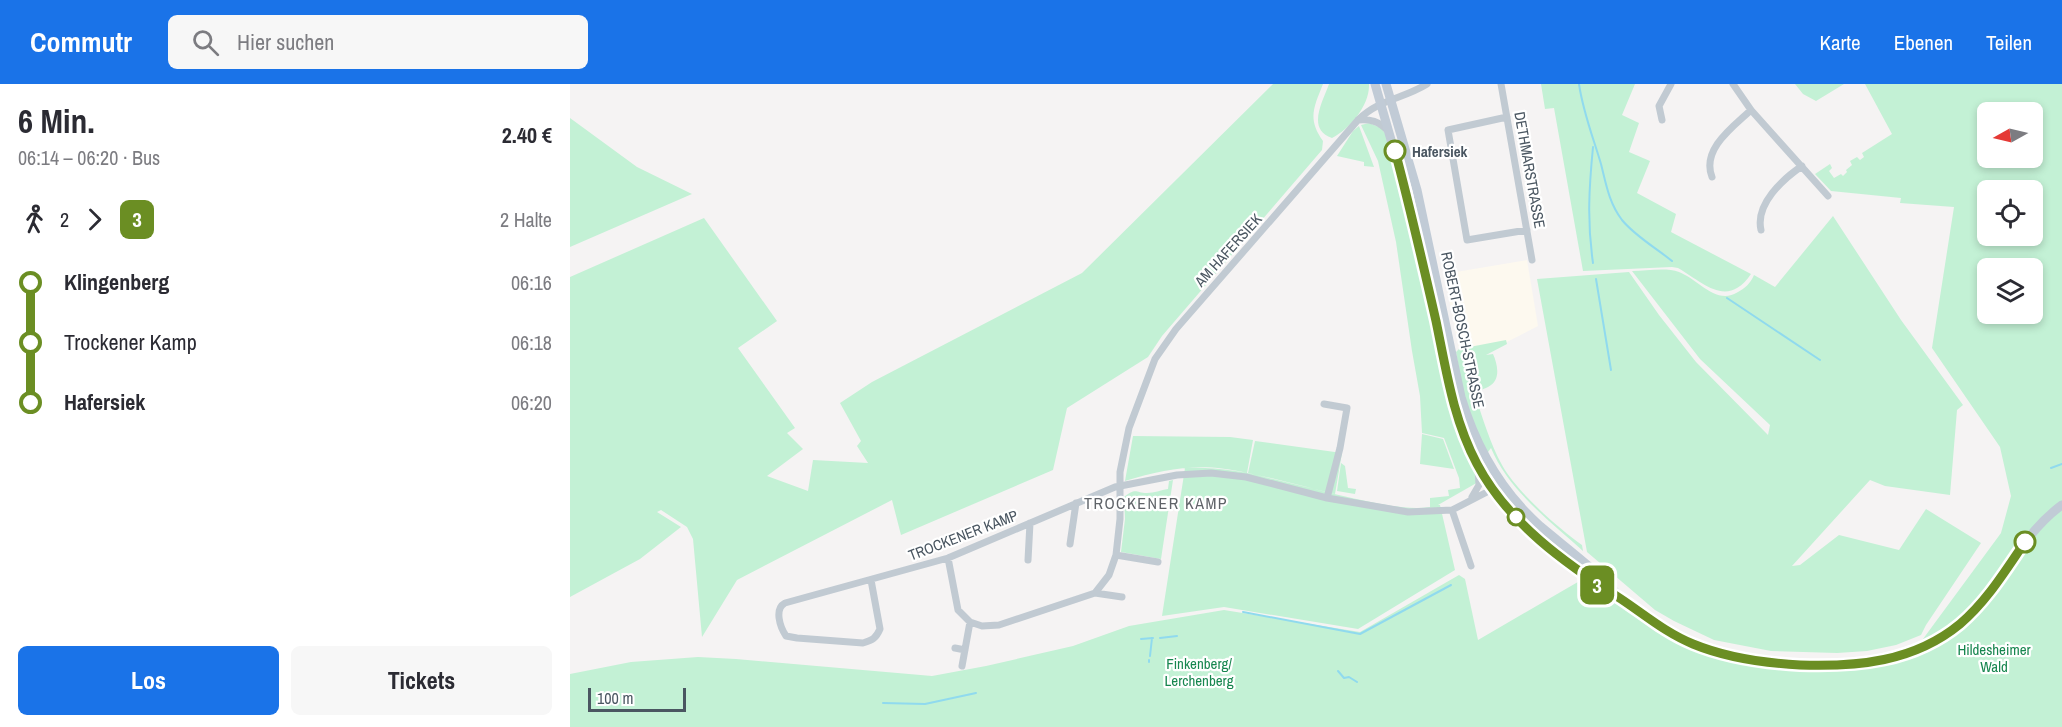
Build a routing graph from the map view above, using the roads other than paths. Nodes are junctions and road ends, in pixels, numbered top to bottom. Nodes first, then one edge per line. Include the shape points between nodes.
1 (1375, 84) edge
2 (1386, 84) edge
3 (1427, 84) edge
4 (1501, 84) edge
5 (1671, 84) edge
6 (1732, 84) edge
7 (1391, 100) junction
8 (1381, 104) junction
9 (1751, 110) junction
10 (1507, 117) junction
11 (1358, 120) junction
12 (1662, 120) dead end
13 (1390, 134) junction
14 (1802, 166) junction
15 (1712, 177) dead end
16 (1828, 196) dead end
17 (1527, 230) junction
18 (1761, 230) dead end
19 (1532, 260) dead end
20 (1324, 404) dead end
21 (1477, 465) junction
22 (1500, 482) junction
23 (1122, 485) junction
24 (1492, 488) junction
25 (1327, 498) junction
26 (1469, 501) junction
27 (1076, 503) junction
28 (2062, 506) edge
29 (1452, 510) junction
30 (1030, 523) junction
31 (1070, 544) dead end
32 (1116, 555) junction
33 (948, 558) junction
34 (1028, 560) dead end
35 (1158, 562) dead end
36 (1471, 566) dead end
37 (871, 580) junction
38 (1095, 593) junction
39 (1122, 597) dead end
40 (1622, 600) junction
41 (970, 622) junction
42 (955, 648) dead end
43 (965, 650) junction
44 (962, 666) dead end

1 - 8 main road, ROBERT-BOSCH-STRASSE
2 - 7 main road, ROBERT-BOSCH-STRASSE
3 - 7 street, AM HAFERSIEK
4 - 10 street, DETHMARSTRASSE
5 - 12 street via 1659,106
6 - 9 street
7 - 8 street, AM HAFERSIEK
7 - 22 main road, ROBERT-BOSCH-STRASSE via 1416,190 1468,422
8 - 11 street, AM HAFERSIEK
8 - 13 main road, ROBERT-BOSCH-STRASSE
9 - 14 street
9 - 15 street via 1714,149 1710,159
10 - 17 street, DETHMARSTRASSE
10 - 17 street via 1448,130 1467,240
11 - 13 street via 1378,122
11 - 23 street, AM HAFERSIEK via 1155,359 1129,428 1120,472
13 - 21 main road, ROBERT-BOSCH-STRASSE via 1453,401
14 - 16 street
14 - 18 street via 1788,175 1771,196 1759,222
17 - 19 street, DETHMARSTRASSE
20 - 25 street via 1347,408
21 - 24 main road, ROBERT-BOSCH-STRASSE
21 - 26 street via 1479,485
22 - 24 street, TROCKENER KAMP
22 - 40 main road, ROBERT-BOSCH-STRASSE via 1538,523 1602,577
23 - 25 street, TROCKENER KAMP via 1211,473 1249,477
23 - 27 street, TROCKENER KAMP
23 - 32 street, AM HAFERSIEK
24 - 26 street, TROCKENER KAMP
24 - 40 main road, ROBERT-BOSCH-STRASSE via 1537,537
25 - 29 street, TROCKENER KAMP via 1408,512
26 - 29 street, TROCKENER KAMP
27 - 30 street, TROCKENER KAMP
27 - 31 street
28 - 40 main road, ROBERT-BOSCH-STRASSE via 2036,528 1987,597 1959,625 1927,645 1885,660 1820,666 1740,659 1674,635
29 - 36 street
30 - 33 street, TROCKENER KAMP
30 - 34 street, TROCKENER KAMP
32 - 35 street
32 - 38 street, AM HAFERSIEK via 1109,575
33 - 37 street, TROCKENER KAMP
33 - 41 street via 958,610
37 - 37 street, TROCKENER KAMP via 781,606 782,630 786,636 796,638 863,643 871,640 880,629
38 - 39 street
38 - 41 street via 999,625
41 - 43 street
42 - 43 street
43 - 44 street

